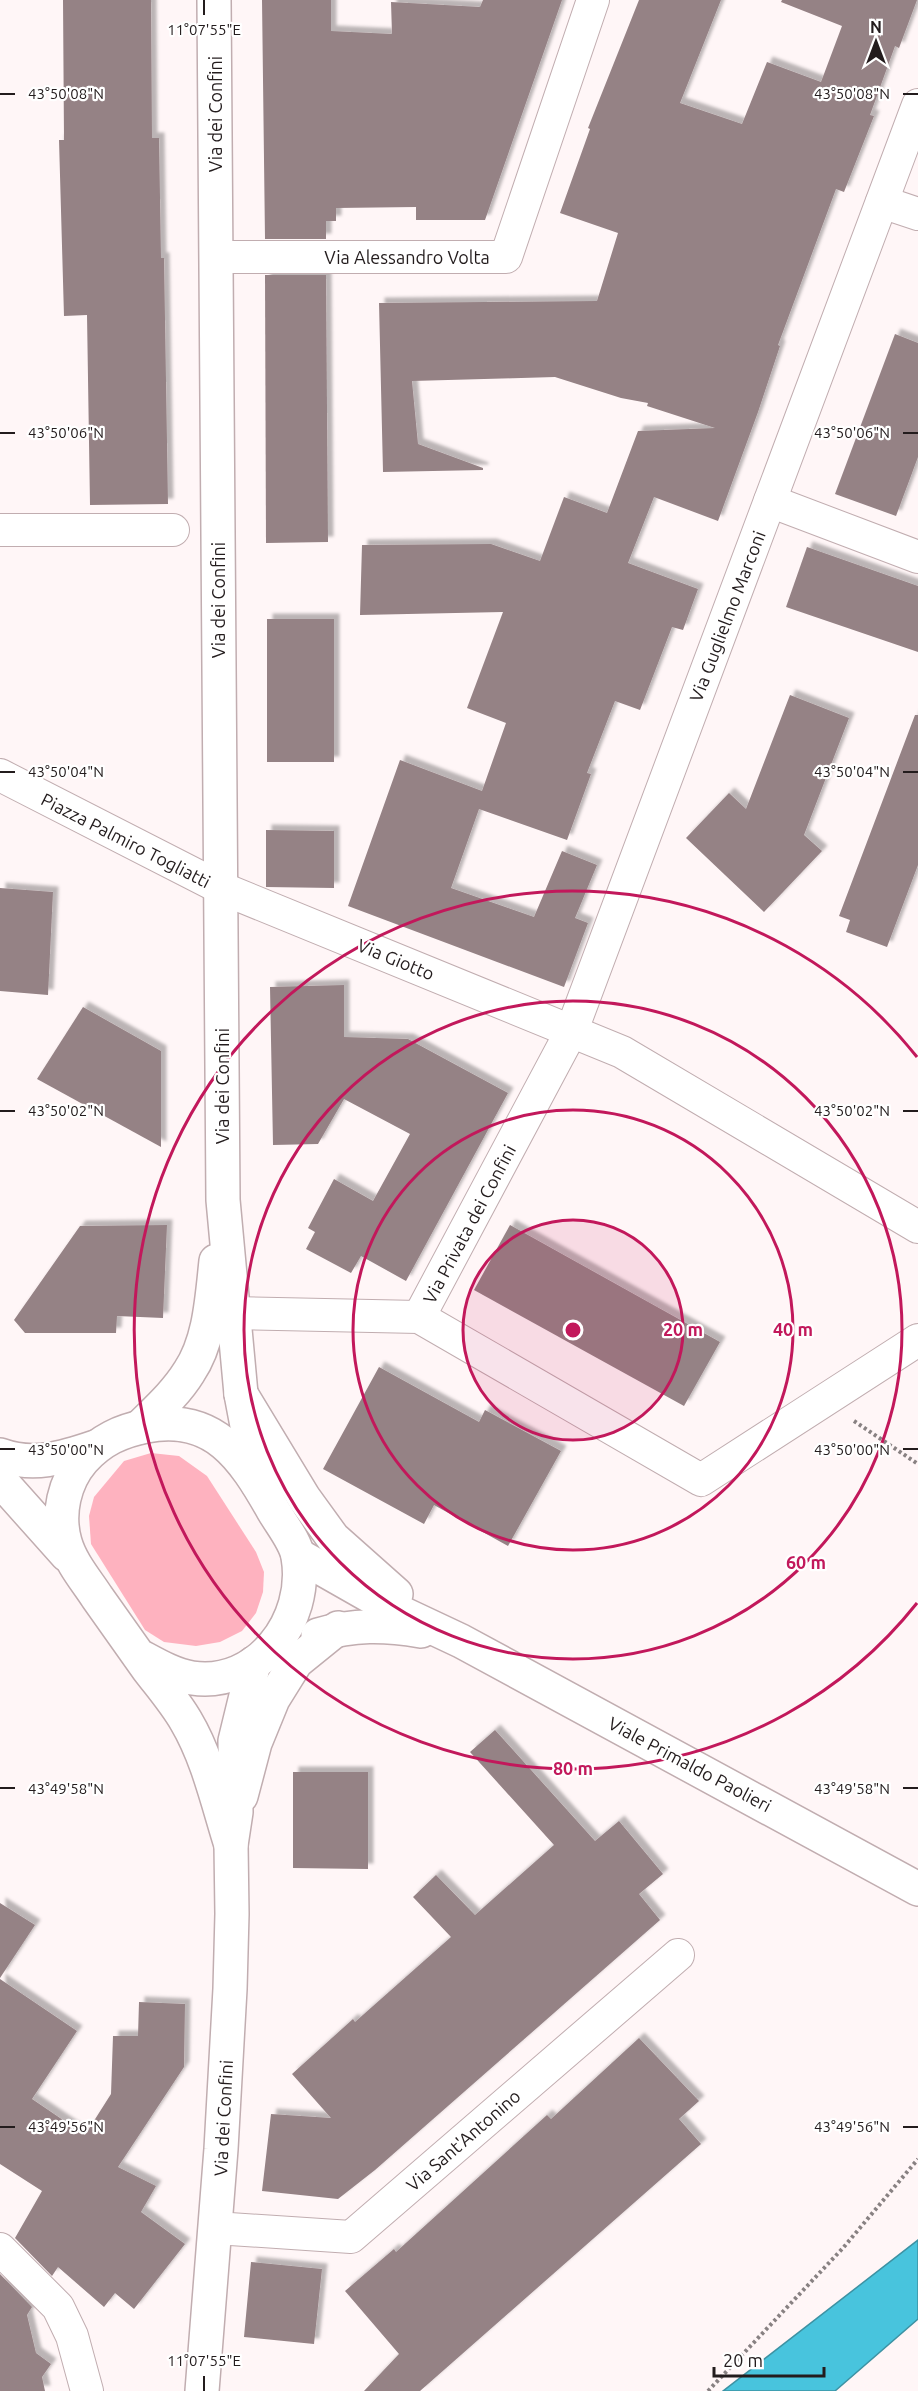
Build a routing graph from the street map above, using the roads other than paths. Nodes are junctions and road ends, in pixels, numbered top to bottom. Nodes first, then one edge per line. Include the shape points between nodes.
1 (214, 0) edge
2 (593, 0) edge
3 (918, 105) edge
4 (882, 202) junction
5 (918, 214) edge
6 (216, 257) junction
7 (770, 501) junction
8 (0, 530) edge
9 (173, 530) dead end
10 (918, 558) edge
11 (0, 775) edge
12 (220, 888) junction
13 (572, 1030) junction
14 (223, 1200) junction
15 (918, 1227) edge
16 (233, 1313) junction
17 (419, 1317) junction
18 (918, 1340) edge
19 (241, 1394) junction
20 (140, 1427) junction
21 (95, 1447) junction
22 (0, 1455) edge
23 (0, 1480) edge
24 (258, 1484) junction
25 (298, 1555) junction
26 (74, 1562) junction
27 (338, 1628) junction
28 (461, 1641) junction
29 (138, 1655) junction
30 (264, 1655) junction
31 (236, 1812) junction
32 (231, 1845) junction
33 (918, 1889) edge
34 (678, 1955) dead end
35 (215, 2228) junction
36 (0, 2249) edge
37 (87, 2391) edge
38 (202, 2391) edge

1 - 6 main road, Via dei Confini
2 - 6 street, Via Alessandro Volta via 506,257
3 - 4 street, Via Guglielmo Marconi
4 - 5 street
4 - 7 street, Via Guglielmo Marconi
6 - 12 main road, Via dei Confini
7 - 10 street
7 - 13 street, Via Guglielmo Marconi
8 - 9 street
11 - 12 street, Piazza Palmiro Togliatti
12 - 13 street, Via Giotto
12 - 14 main road, Via dei Confini
13 - 15 street, Via Giotto via 622,1052
13 - 17 street, Via Privata dei Confini
14 - 16 main road, Via dei Confini
14 - 20 main road, Via dei Confini via 205,1339 190,1372
16 - 17 street, Via Privata dei Confini
16 - 19 main road, Via dei Confini
17 - 18 street via 701,1480
19 - 24 main road, Via dei Confini
19 - 28 main road via 333,1538 389,1588
20 - 21 main road, Via dei Confini via 114,1435
20 - 24 main road, Via dei Confini via 182,1423 203,1429 234,1451
21 - 22 main road via 65,1458 38,1462
21 - 26 main road, Via dei Confini via 77,1467 63,1501 65,1542
23 - 26 main road
24 - 25 main road, Via dei Confini
25 - 28 main road, Viale Primaldo Paolieri via 393,1609
25 - 30 main road, Via dei Confini via 298,1596 285,1629
26 - 29 main road, Via dei Confini
27 - 28 main road, Viale Primaldo Paolieri via 390,1625
27 - 30 main road, Viale Primaldo Paolieri
27 - 31 main road via 297,1662 273,1699 255,1743
28 - 33 main road, Viale Primaldo Paolieri
29 - 30 main road, Via dei Confini via 165,1670 191,1678 230,1675
29 - 32 main road, Via dei Confini via 186,1720
30 - 31 main road, Via dei Confini via 235,1741
31 - 32 main road, Via dei Confini
32 - 35 main road, Via dei Confini via 230,1979
34 - 35 street, Via Sant'Antonino via 351,2237
35 - 38 main road, Via dei Confini
36 - 37 street via 58,2307 72,2336

